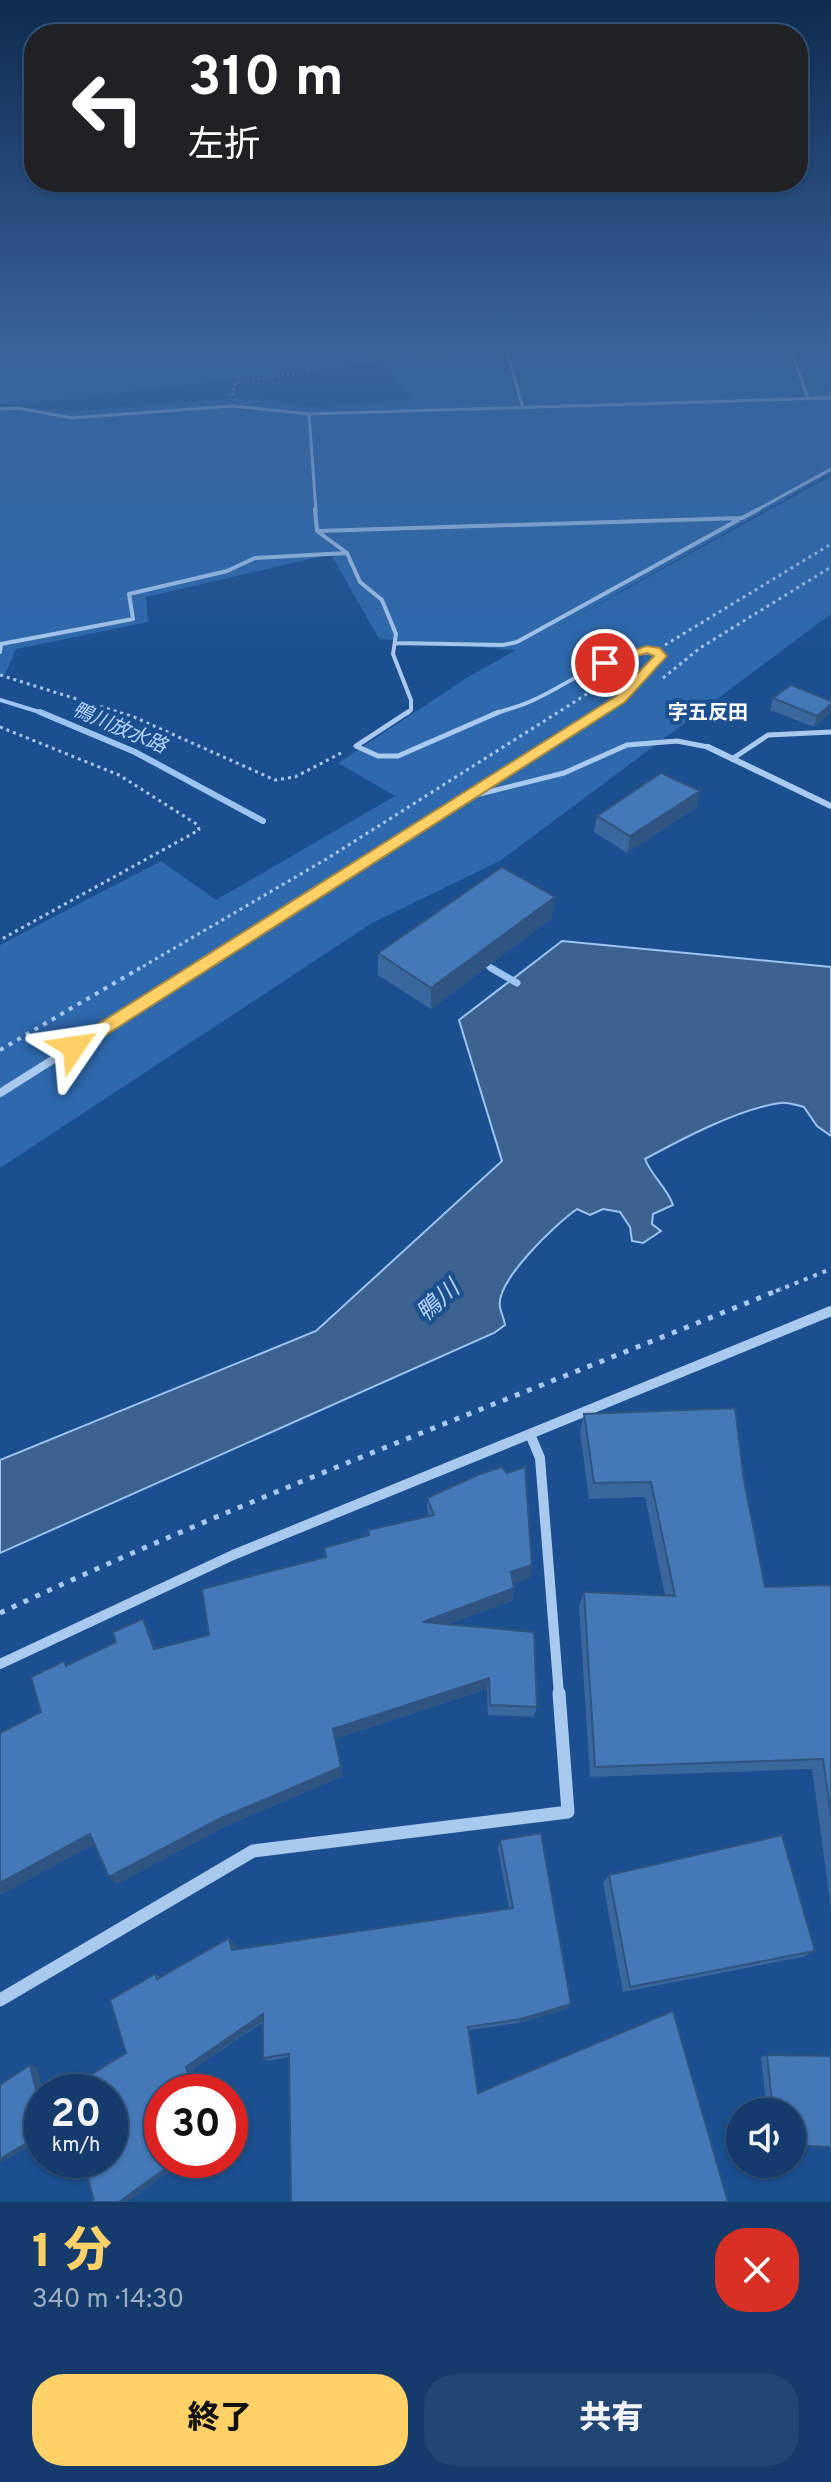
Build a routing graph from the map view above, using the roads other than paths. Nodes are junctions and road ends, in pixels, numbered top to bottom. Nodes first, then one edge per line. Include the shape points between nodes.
1 (312, 451) edge
2 (831, 469) edge
3 (742, 518) junction
4 (317, 531) junction
5 (347, 553) junction
6 (395, 643) junction
7 (0, 652) edge
8 (831, 732) edge
9 (708, 747) joint
10 (732, 759) junction
11 (468, 797) junction
12 (831, 806) edge
13 (0, 1093) edge
14 (831, 1311) edge
15 (530, 1434) junction
16 (0, 1664) edge
17 (0, 2000) edge

1 - 4 lane
2 - 3 lane
3 - 4 lane
3 - 6 lane via 517,642
4 - 5 lane
5 - 6 lane via 360,582 382,600
5 - 7 lane via 255,558 227,571 129,594 133,619 1,644
6 - 11 lane via 393,654 411,710 356,746 378,756 398,756 637,651 661,656 620,699
8 - 10 lane via 768,735
9 - 10 street
9 - 11 lane via 677,741 627,745 573,770
10 - 12 street
11 - 13 street
14 - 15 street
15 - 16 street via 233,1555
15 - 17 street via 540,1458 568,1812 253,1851

